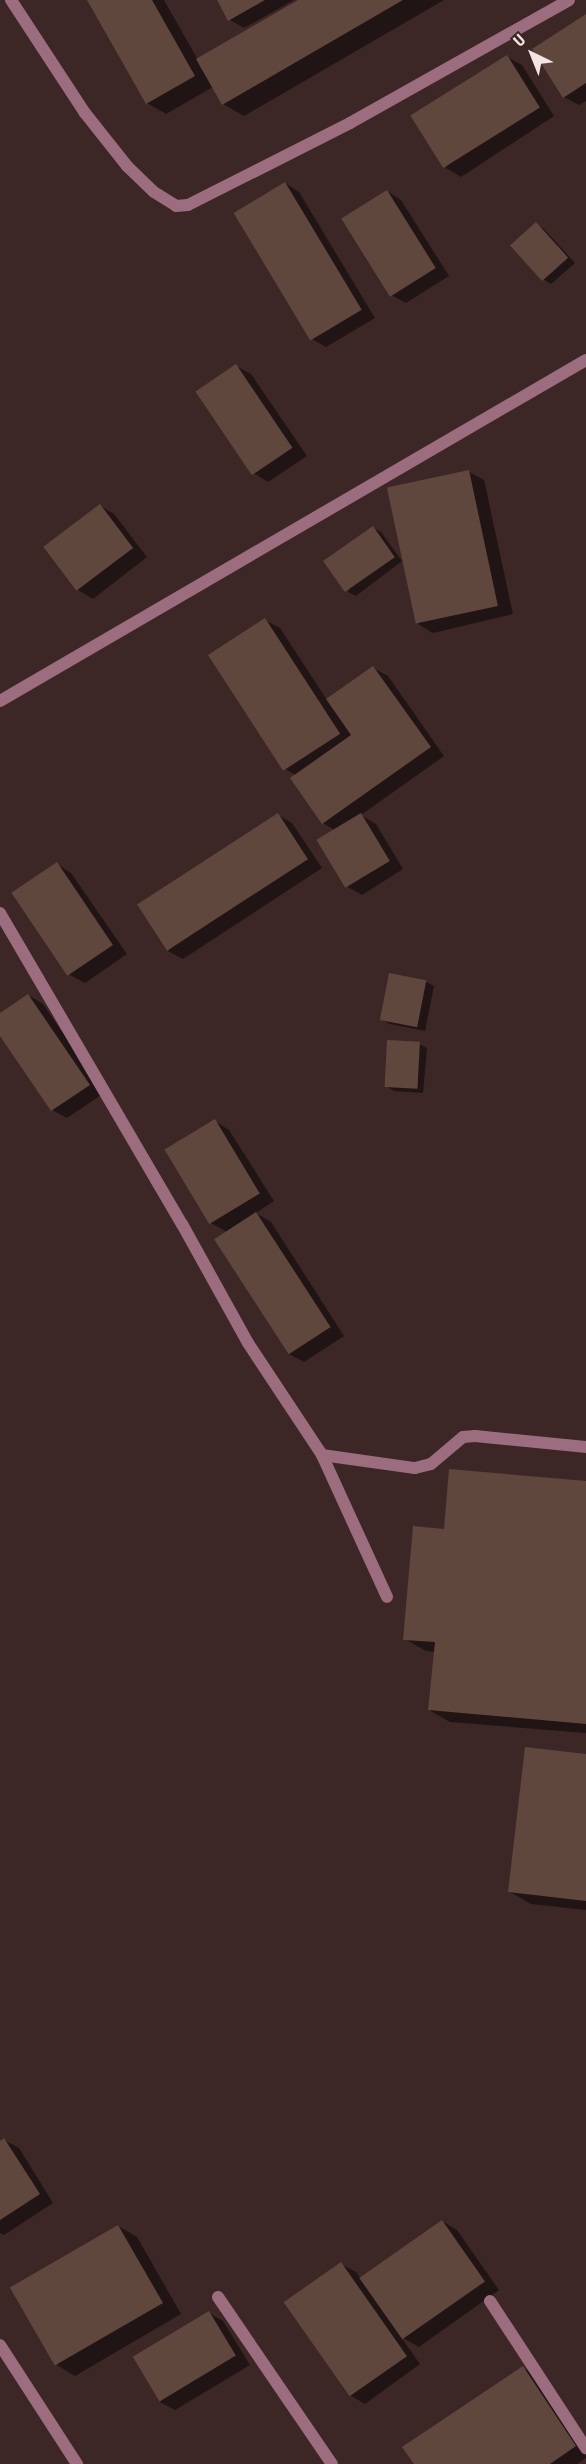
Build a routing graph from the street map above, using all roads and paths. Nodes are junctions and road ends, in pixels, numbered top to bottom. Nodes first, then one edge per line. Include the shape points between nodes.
1 (11, 0) edge
2 (569, 0) edge
3 (586, 360) edge
4 (0, 701) edge
5 (0, 913) edge
6 (586, 1447) edge
7 (322, 1455) junction
8 (387, 1597) dead end
9 (218, 2297) dead end
10 (490, 2301) dead end
11 (0, 2345) edge
12 (586, 2448) edge
13 (77, 2464) edge
14 (332, 2464) edge

1 - 2 street via 85,113 127,166 154,192 176,206 188,205 350,123
3 - 4 street
5 - 7 street via 248,1342
6 - 7 street via 463,1437 431,1464 416,1468
7 - 8 street
9 - 14 street
10 - 12 street
11 - 13 street

